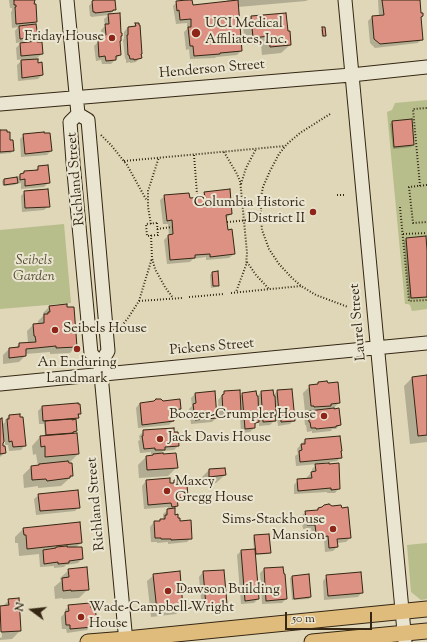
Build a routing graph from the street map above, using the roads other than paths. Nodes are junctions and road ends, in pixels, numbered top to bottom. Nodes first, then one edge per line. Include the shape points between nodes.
1 (67, 0) edge
2 (345, 0) edge
3 (427, 67) edge
4 (352, 75) junction
5 (76, 97) junction
6 (0, 104) edge
7 (78, 114) junction
8 (94, 187) junction
9 (76, 189) junction
10 (102, 283) junction
11 (84, 285) junction
12 (427, 343) edge
13 (378, 348) junction
14 (101, 369) junction
15 (0, 384) edge
16 (427, 609) edge
17 (402, 611) junction
18 (427, 631) edge
19 (405, 638) edge
20 (126, 641) edge
21 (88, 642) edge
22 (312, 642) edge

1 - 5 street, Richland Street
2 - 4 street, Laurel Street
3 - 4 street, Henderson Street
4 - 5 street, Henderson Street
4 - 13 street, Laurel Street
5 - 6 street, Henderson Street
5 - 7 street, Richland Street
7 - 8 street, Richland Street via 88,120
7 - 9 street, Richland Street via 70,122
8 - 9 street
8 - 10 street, Richland Street
9 - 11 street, Richland Street
10 - 11 street
10 - 14 street, Richland Street via 108,351
11 - 14 street, Richland Street via 90,353
12 - 13 street, Pickens Street
13 - 14 street, Pickens Street
13 - 17 street, Laurel Street
14 - 15 street, Pickens Street
14 - 20 street, Richland Street
16 - 17 main road
17 - 19 street, Laurel Street
17 - 20 main road
18 - 19 main road
19 - 22 main road
20 - 21 main road

